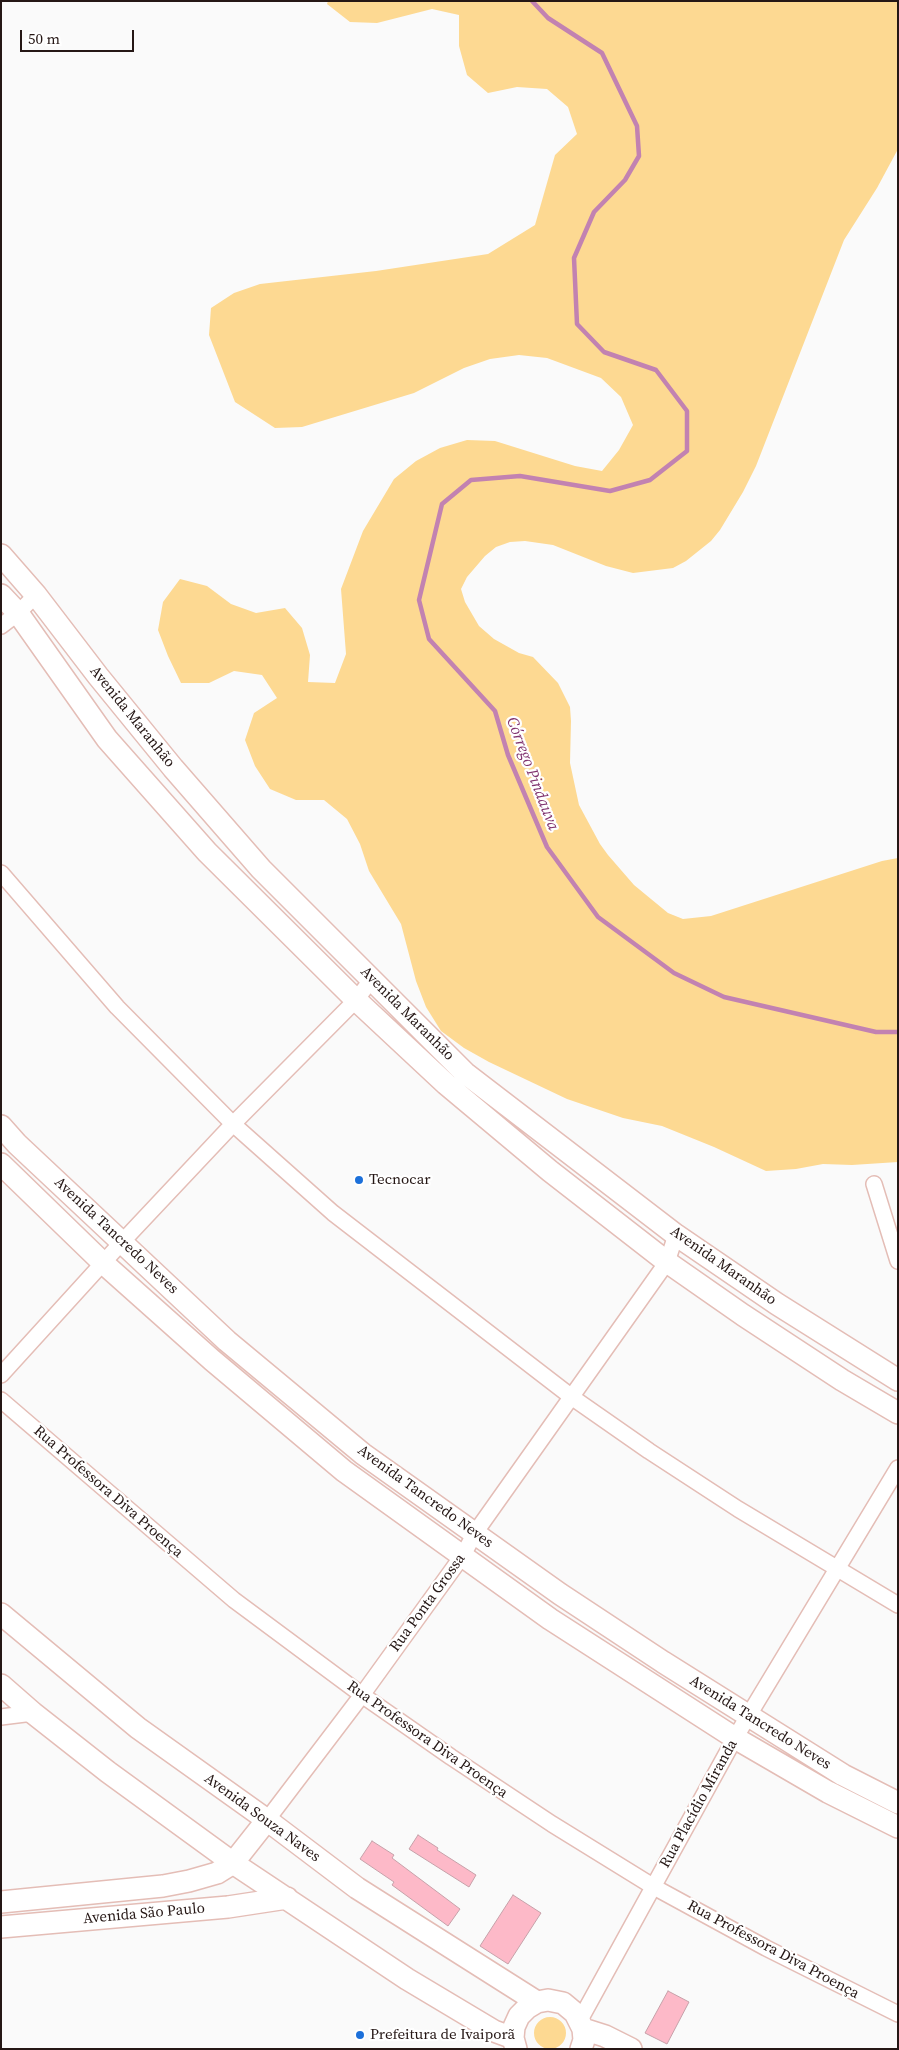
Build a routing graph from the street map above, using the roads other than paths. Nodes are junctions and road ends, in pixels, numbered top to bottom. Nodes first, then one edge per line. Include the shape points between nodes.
1 (1, 555) edge
2 (36, 595) junction
3 (1, 596) edge
4 (10, 620) edge
5 (1, 873) edge
6 (372, 979) junction
7 (356, 1000) junction
8 (233, 1124) junction
9 (1, 1126) edge
10 (1, 1164) edge
11 (874, 1184) dead end
12 (676, 1235) junction
13 (122, 1242) junction
14 (898, 1261) edge
15 (102, 1262) junction
16 (667, 1262) junction
17 (1, 1375) edge
18 (898, 1380) edge
19 (573, 1398) junction
20 (1, 1400) edge
21 (898, 1413) edge
22 (898, 1468) edge
23 (475, 1534) junction
24 (463, 1555) junction
25 (838, 1570) junction
26 (898, 1606) edge
27 (1, 1614) edge
28 (1, 1685) edge
29 (362, 1696) junction
30 (33, 1713) junction
31 (748, 1716) junction
32 (1, 1717) edge
33 (735, 1738) junction
34 (898, 1803) edge
35 (267, 1820) junction
36 (898, 1827) edge
37 (233, 1864) junction
38 (654, 1887) junction
39 (287, 1898) junction
40 (1, 1902) edge
41 (1, 1927) edge
42 (536, 2002) junction
43 (898, 2014) edge
44 (582, 2028) edge
45 (515, 2044) edge
46 (631, 2049) edge

1 - 2 street, Avenida Maranhão
2 - 4 street
2 - 6 street, Avenida Maranhão via 173,768 262,869
3 - 4 street, Avenida Maranhão
4 - 7 street, Avenida Maranhão via 113,746 206,852
5 - 8 street via 117,1007
6 - 7 street
6 - 12 street, Avenida Maranhão via 465,1073
7 - 8 street
7 - 16 street, Avenida Maranhão via 446,1084 550,1171
8 - 13 street
8 - 19 street via 333,1213
9 - 13 street, Avenida Tancredo Neves
10 - 15 street, Avenida Tancredo Neves
11 - 14 street
12 - 16 street, Rua Ponta Grossa
12 - 18 street, Avenida Maranhão via 777,1304
13 - 15 street
13 - 23 street, Avenida Tancredo Neves via 227,1341 363,1454
15 - 17 street
15 - 24 street, Avenida Tancredo Neves via 344,1471
16 - 19 street, Rua Ponta Grossa
16 - 21 street, Avenida Maranhão via 776,1337
19 - 23 street, Rua Ponta Grossa
19 - 25 street via 730,1504
20 - 29 street, Rua Professora Diva Proença via 234,1600
22 - 25 street, Rua Placídio Miranda
23 - 24 street, Rua Ponta Grossa
23 - 31 street, Avenida Tancredo Neves via 560,1594
24 - 29 street, Rua Ponta Grossa
24 - 33 street, Avenida Tancredo Neves via 550,1619
25 - 26 street
25 - 31 street, Rua Placídio Miranda
27 - 35 street, Avenida Souza Naves via 138,1728
28 - 30 street
29 - 35 street, Rua Ponta Grossa
29 - 38 street, Rua Professora Diva Proença via 552,1824
30 - 32 street
30 - 37 street
31 - 33 street, Rua Placídio Miranda
31 - 34 street, Avenida Tancredo Neves via 843,1775
33 - 36 street, Avenida Tancredo Neves via 828,1792
33 - 38 street, Rua Placídio Miranda
35 - 37 street, Rua Ponta Grossa
35 - 42 street, Avenida Souza Naves via 357,1888
37 - 39 street
37 - 40 street, Avenida São Paulo via 217,1873 163,1886
38 - 43 street, Rua Professora Diva Proença
38 - 44 street, Rua Placídio Miranda
39 - 41 street, Avenida São Paulo via 228,1907
39 - 45 street via 407,1979
42 - 44 street via 548,2000 570,2007
42 - 45 street via 519,2016 514,2027
44 - 46 street

